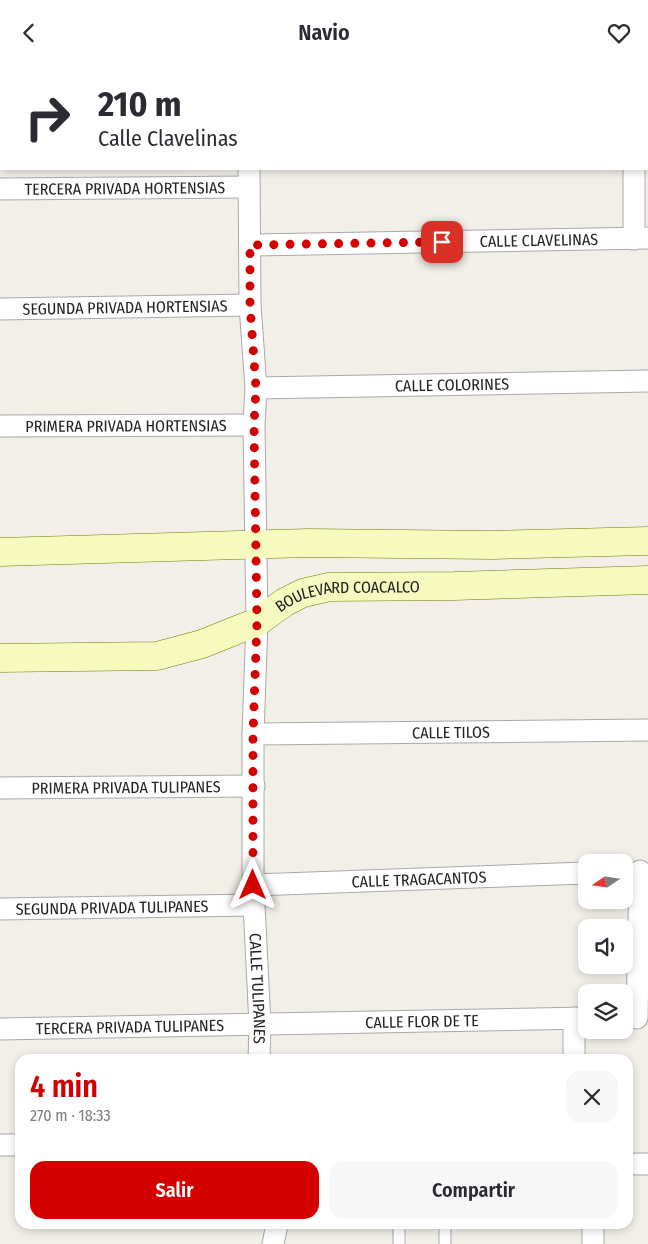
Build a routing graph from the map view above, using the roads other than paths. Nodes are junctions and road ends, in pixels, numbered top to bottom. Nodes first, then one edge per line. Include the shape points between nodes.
1 (634, 170) edge
2 (249, 178) edge
3 (0, 189) edge
4 (641, 239) edge
5 (250, 245) junction
6 (250, 305) junction
7 (0, 309) edge
8 (648, 381) edge
9 (256, 388) junction
10 (254, 425) junction
11 (0, 426) edge
12 (648, 541) edge
13 (255, 544) junction
14 (0, 552) edge
15 (648, 580) edge
16 (257, 622) junction
17 (0, 658) edge
18 (648, 730) edge
19 (253, 734) junction
20 (254, 786) junction
21 (0, 788) edge
22 (637, 872) edge
23 (578, 874) edge
24 (254, 895) junction
25 (0, 909) edge
26 (578, 1018) edge
27 (636, 1018) edge
28 (260, 1025) junction
29 (0, 1029) edge
30 (578, 1032) edge
31 (259, 1054) edge
32 (575, 1054) edge
33 (0, 1145) edge
34 (15, 1145) edge
35 (633, 1164) edge
36 (648, 1164) edge
37 (276, 1229) edge
38 (399, 1229) edge
39 (445, 1229) edge
40 (593, 1229) edge
41 (272, 1244) edge
42 (399, 1244) edge
43 (445, 1244) edge
44 (593, 1244) edge

1 - 4 street
2 - 3 street, TERCERA PRIVADA HORTENSIAS
2 - 5 street, CALLE TULIPANES
4 - 5 street, CALLE CLAVELINAS
5 - 6 street, CALLE TULIPANES
6 - 7 street, SEGUNDA PRIVADA HORTENSIAS
6 - 9 street, CALLE TULIPANES
8 - 9 street, CALLE COLORINES
9 - 10 street, CALLE TULIPANES
10 - 11 street, PRIMERA PRIVADA HORTENSIAS
10 - 13 street, CALLE TULIPANES
12 - 13 main road via 492,545
13 - 14 main road
13 - 16 street, CALLE TULIPANES
15 - 16 main road, BOULEVARD COACALCO via 330,587 303,593
16 - 17 main road, BOULEVARD COACALCO via 202,645 157,656
16 - 19 street, CALLE TULIPANES
18 - 19 street, CALLE TILOS
19 - 20 street, CALLE TULIPANES
20 - 21 street, PRIMERA PRIVADA TULIPANES
20 - 24 street, CALLE TULIPANES
22 - 27 street
23 - 24 street, CALLE TRAGACANTOS
24 - 25 street, SEGUNDA PRIVADA TULIPANES
24 - 28 street, CALLE TULIPANES
26 - 28 street, CALLE FLOR DE TE
28 - 29 street, TERCERA PRIVADA TULIPANES
28 - 31 street, CALLE TULIPANES
30 - 32 street
33 - 34 street
35 - 36 street
37 - 41 street
38 - 42 lane
39 - 43 lane
40 - 44 street

